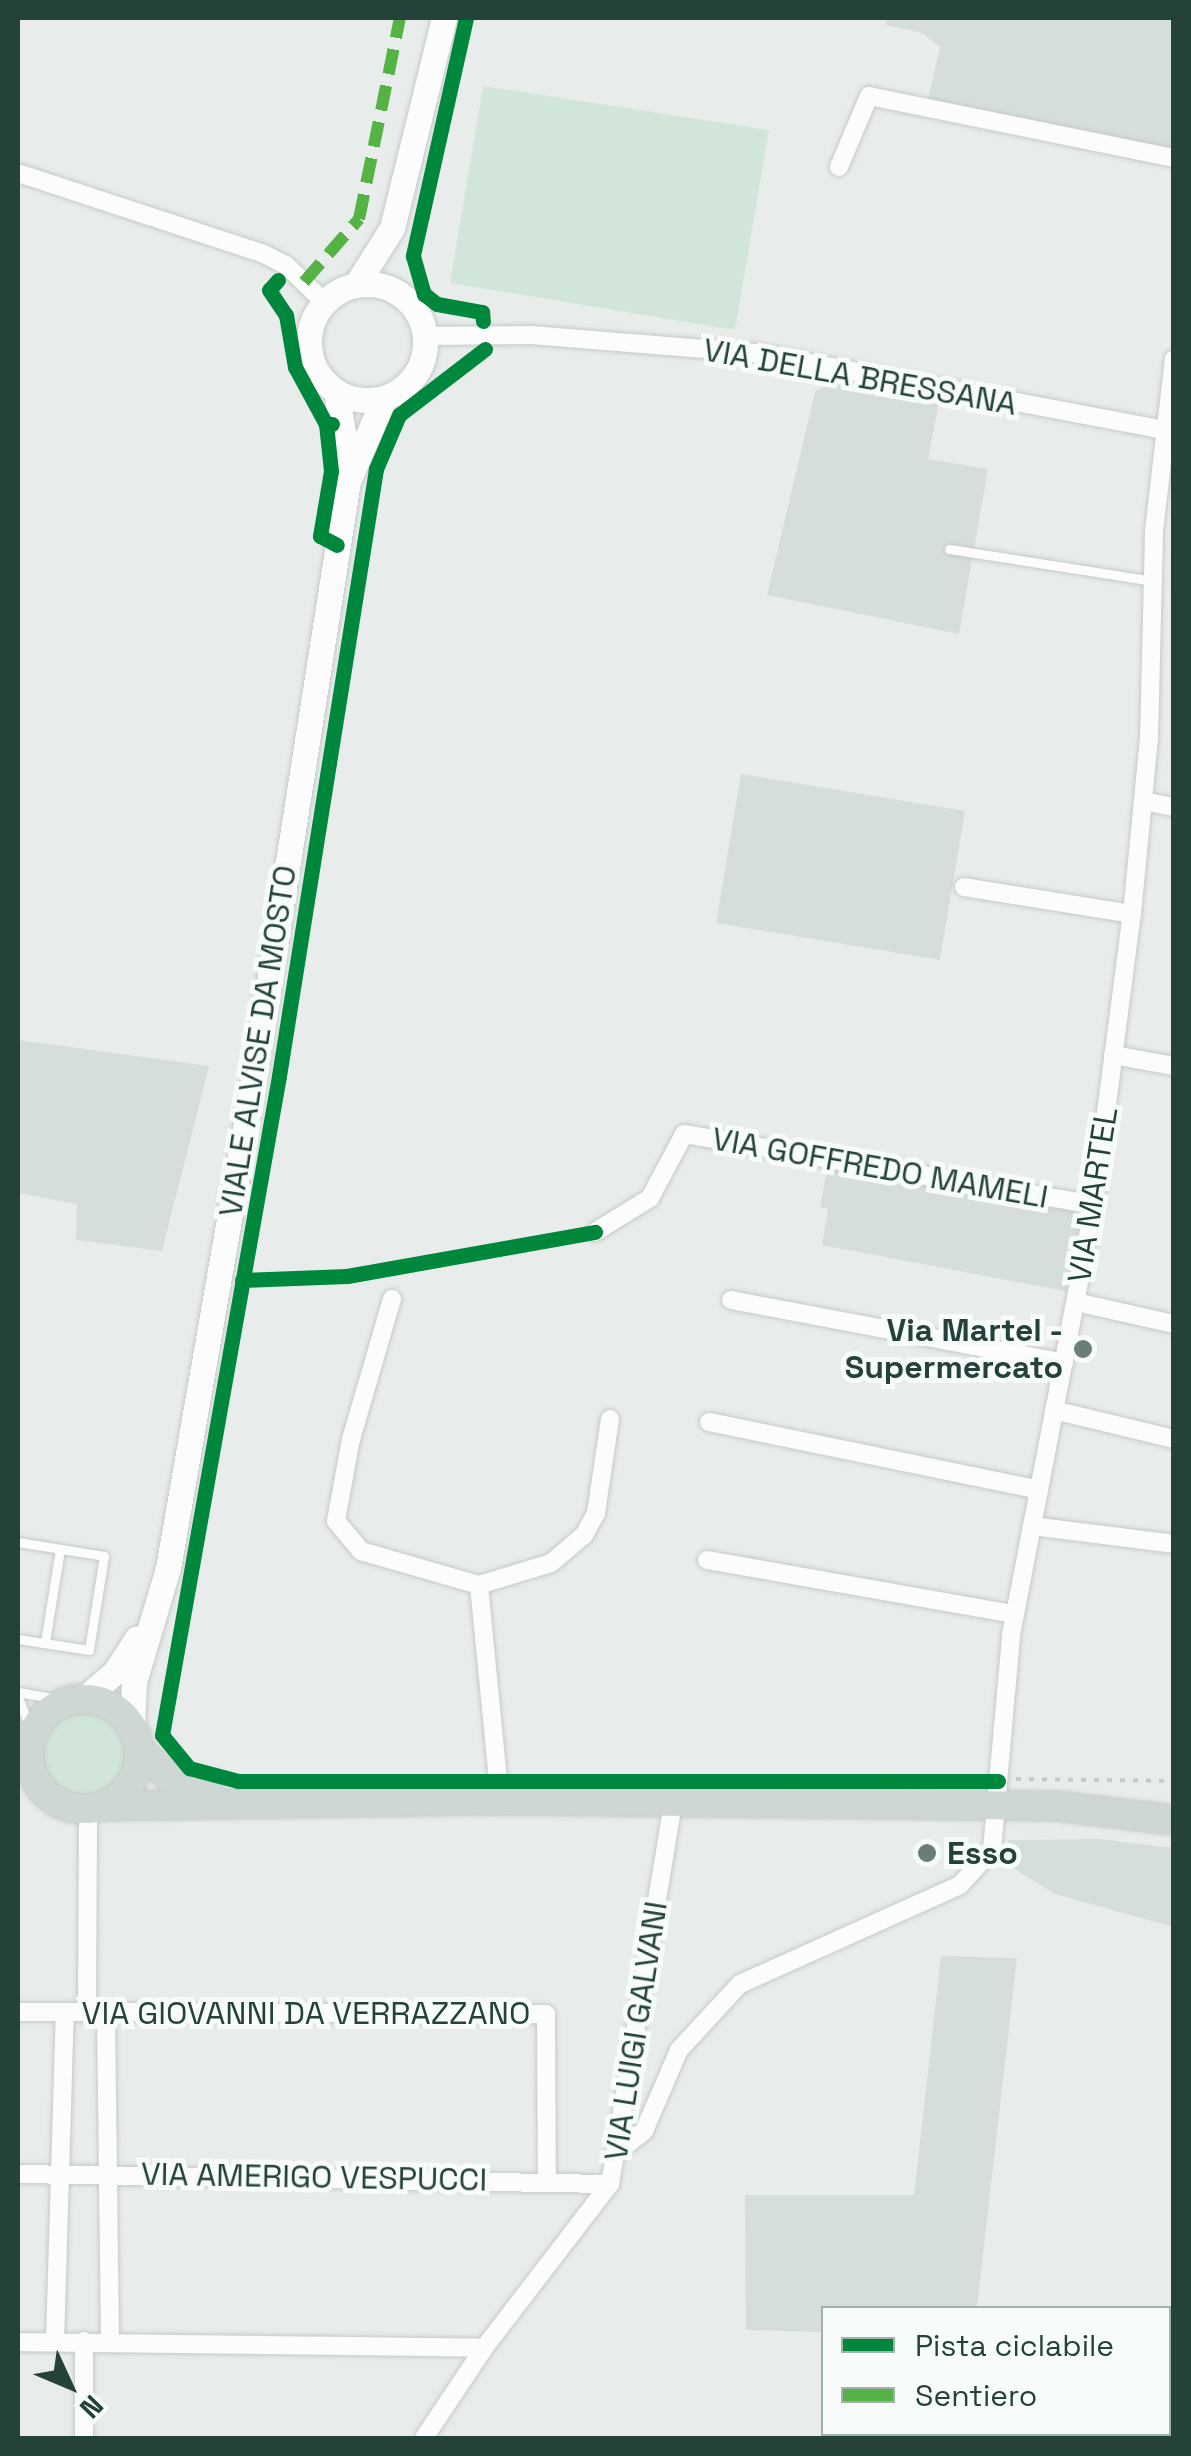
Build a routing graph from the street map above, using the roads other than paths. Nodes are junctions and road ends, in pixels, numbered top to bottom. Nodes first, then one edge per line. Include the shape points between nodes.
1 (444, 18) edge
2 (1174, 158) edge
3 (839, 167) dead end
4 (18, 173) edge
5 (392, 228) junction
6 (356, 285) junction
7 (399, 294) junction
8 (324, 302) junction
9 (425, 336) junction
10 (1174, 359) edge
11 (336, 391) junction
12 (384, 398) junction
13 (1170, 431) edge
14 (348, 481) junction
15 (950, 548) dead end
16 (1153, 580) junction
17 (1154, 620) junction
18 (1174, 624) edge
19 (1143, 801) junction
20 (1174, 807) edge
21 (964, 886) dead end
22 (1132, 914) junction
23 (1114, 1056) junction
24 (1174, 1066) edge
25 (1094, 1205) junction
26 (595, 1232) dead end
27 (392, 1299) dead end
28 (731, 1300) dead end
29 (1076, 1302) junction
30 (1174, 1324) edge
31 (1064, 1363) junction
32 (1054, 1410) junction
33 (610, 1419) dead end
34 (709, 1422) dead end
35 (1174, 1440) edge
36 (1039, 1490) junction
37 (1032, 1526) junction
38 (18, 1542) edge
39 (1174, 1544) edge
40 (60, 1549) junction
41 (707, 1560) dead end
42 (479, 1585) junction
43 (158, 1598) junction
44 (1014, 1614) junction
45 (18, 1638) edge
46 (45, 1642) junction
47 (18, 1694) edge
48 (76, 1700) junction
49 (136, 1739) junction
50 (27, 1744) edge
51 (18, 1792) edge
52 (50, 1798) junction
53 (500, 1800) junction
54 (223, 1801) junction
55 (673, 1802) junction
56 (996, 1806) junction
57 (96, 1808) junction
58 (1174, 1820) edge
59 (18, 2012) edge
60 (64, 2012) junction
61 (97, 2013) junction
62 (616, 2153) junction
63 (106, 2172) junction
64 (60, 2173) junction
65 (18, 2174) edge
66 (547, 2182) junction
67 (610, 2184) junction
68 (18, 2342) edge
69 (55, 2342) junction
70 (84, 2342) junction
71 (110, 2342) junction
72 (484, 2348) junction
73 (84, 2438) edge
74 (424, 2438) edge

1 - 5 main road
2 - 3 street via 869,96
4 - 8 street via 262,253 286,265
5 - 6 main road
5 - 7 main road
6 - 7 main road
6 - 8 main road
7 - 9 main road via 420,317
8 - 11 main road via 308,335 309,354
9 - 12 main road via 416,374
9 - 13 street, VIA DELLA BRESSANA via 531,334 757,353
10 - 13 street, VIA MARTEL
11 - 12 main road via 365,401
11 - 14 main road, VIALE ALVISE DA MOSTO via 348,438
12 - 14 main road, VIALE ALVISE DA MOSTO
13 - 16 street, VIA MARTEL
14 - 43 main road, VIALE ALVISE DA MOSTO via 255,1072
15 - 16 lane
16 - 17 street, VIA MARTEL
17 - 18 street
17 - 19 street, VIA MARTEL
19 - 20 street
19 - 22 street, VIA MARTEL
21 - 22 street
22 - 23 street, VIA MARTEL
23 - 24 street
23 - 25 street, VIA MARTEL
25 - 26 street, VIA GOFFREDO MAMELI via 684,1134 650,1198
25 - 29 street, VIA MARTEL
27 - 42 street via 351,1440 336,1521 361,1552
28 - 31 street
29 - 30 street
29 - 31 street, VIA MARTEL
31 - 32 street, VIA MARTEL
32 - 35 street
32 - 36 street, VIA MARTEL
33 - 42 street via 596,1513 584,1535 550,1564
34 - 36 street
36 - 37 street, VIA MARTEL
37 - 39 street
37 - 44 street, VIA MARTEL
38 - 40 lane
40 - 46 lane
40 - 46 lane via 104,1556 93,1626 89,1650
41 - 44 street
42 - 53 street
43 - 48 main road, VIALE ALVISE DA MOSTO via 115,1672
43 - 49 main road, VIALE ALVISE DA MOSTO via 134,1682
44 - 56 street, VIA MARTEL
45 - 46 lane
47 - 48 lane
47 - 50 lane
48 - 49 main road via 112,1706
48 - 50 main road
49 - 54 main road via 171,1779
49 - 57 main road via 131,1784
50 - 52 main road via 30,1770
51 - 52 main road
52 - 57 main road
53 - 54 main road
53 - 55 main road
54 - 57 main road
55 - 56 main road
55 - 62 street, VIA LUIGI GALVANI
56 - 58 main road
56 - 62 street, VIA MARTEL via 990,1858 960,1886 740,1984 708,2013 678,2050 644,2131
57 - 61 street
59 - 60 street, VIA GIOVANNI DA VERRAZZANO
60 - 61 street, VIA GIOVANNI DA VERRAZZANO
60 - 64 street
61 - 63 street
61 - 66 street, VIA GIOVANNI DA VERRAZZANO via 546,2014
62 - 67 street, VIA LUIGI GALVANI
63 - 64 street, VIA AMERIGO VESPUCCI
63 - 66 street, VIA AMERIGO VESPUCCI
63 - 71 street
64 - 65 street, VIA AMERIGO VESPUCCI
64 - 69 street
66 - 67 street, VIA AMERIGO VESPUCCI
67 - 72 street, VIA LUIGI GALVANI
68 - 69 street
69 - 70 street
70 - 71 street
70 - 73 street
71 - 72 street
72 - 74 street, VIA LUIGI GALVANI

